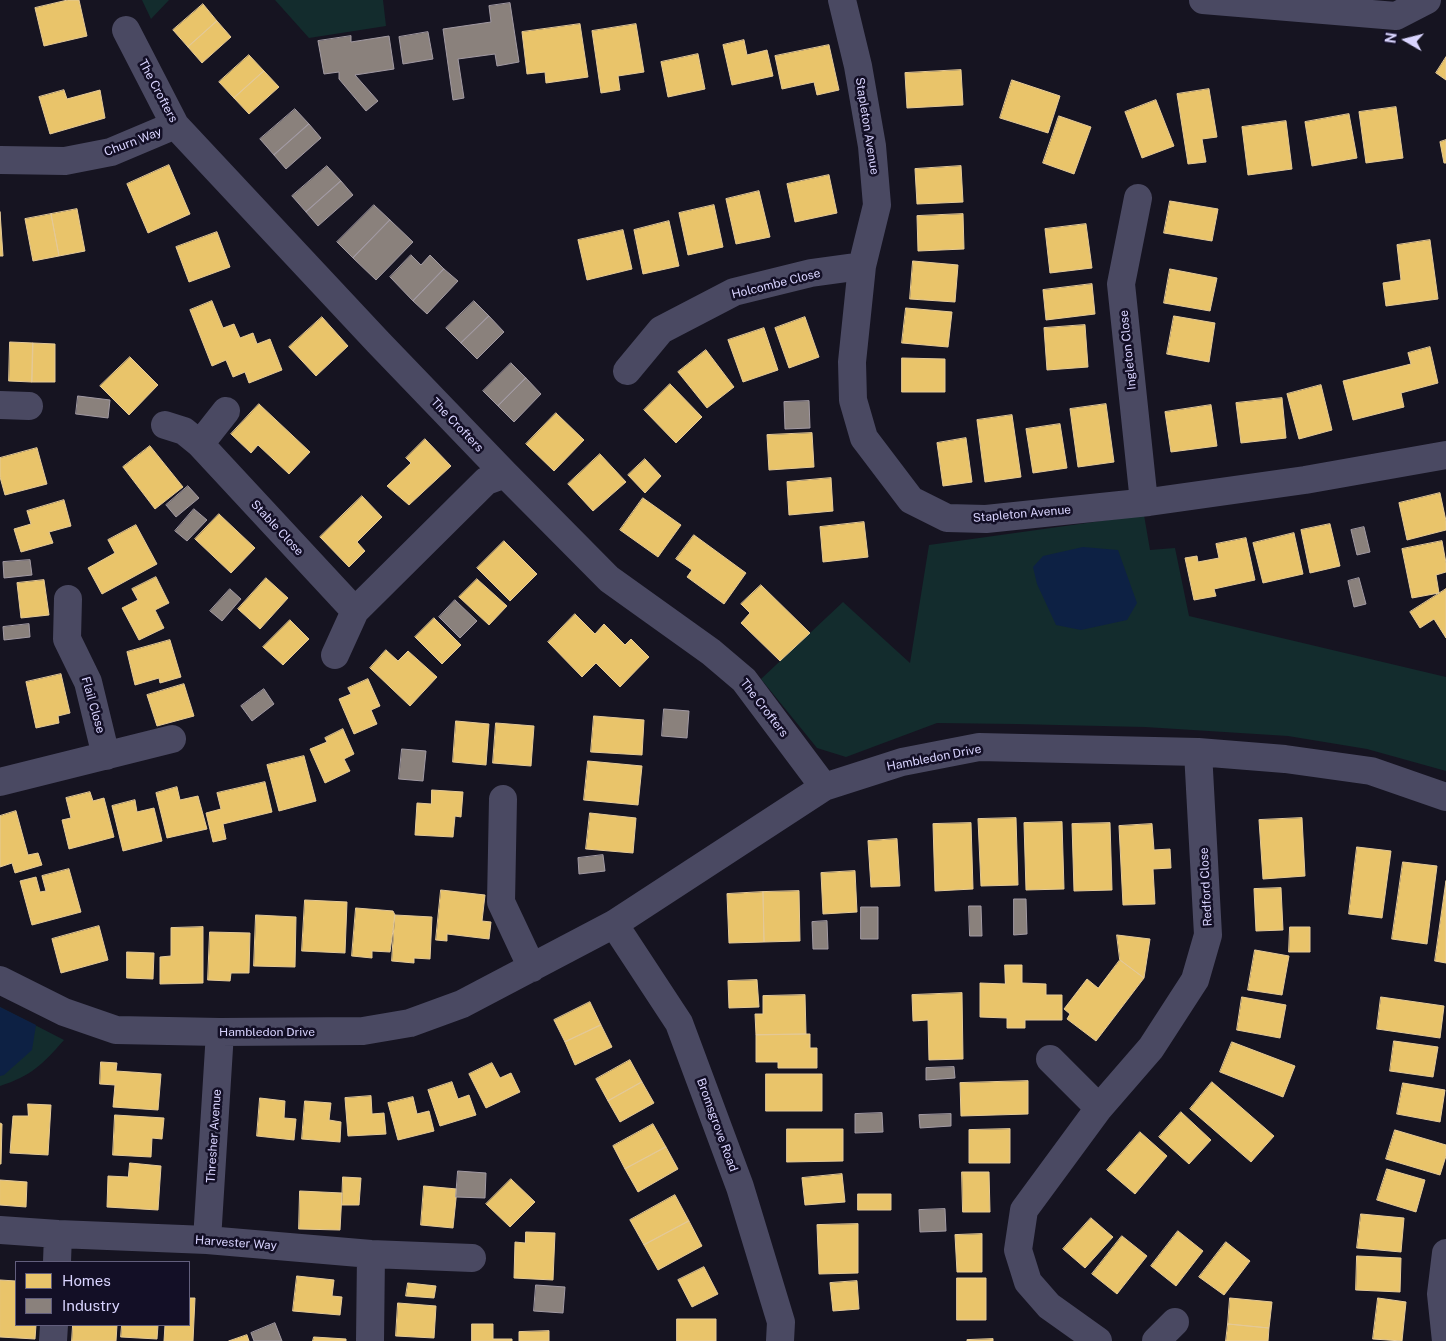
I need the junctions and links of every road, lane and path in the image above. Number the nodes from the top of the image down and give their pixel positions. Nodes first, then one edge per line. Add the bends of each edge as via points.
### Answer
1 (842, 0) edge
2 (1203, 0) edge
3 (1427, 0) edge
4 (126, 30) dead end
5 (175, 125) junction
6 (0, 160) edge
7 (1138, 198) dead end
8 (862, 266) junction
9 (627, 371) dead end
10 (0, 405) edge
11 (29, 406) dead end
12 (226, 411) dead end
13 (165, 425) dead end
14 (200, 444) junction
15 (1446, 455) edge
16 (505, 474) junction
17 (1144, 502) junction
18 (68, 598) dead end
19 (355, 611) junction
20 (335, 654) dead end
21 (172, 739) dead end
22 (1198, 752) junction
23 (106, 756) junction
24 (0, 782) edge
25 (824, 787) junction
26 (1446, 797) edge
27 (503, 800) dead end
28 (614, 924) junction
29 (532, 968) junction
30 (0, 980) edge
31 (220, 1032) junction
32 (1050, 1059) dead end
33 (1099, 1108) junction
34 (0, 1230) edge
35 (58, 1234) junction
36 (207, 1240) junction
37 (1446, 1253) edge
38 (371, 1254) junction
39 (472, 1258) dead end
40 (57, 1261) edge
41 (54, 1326) edge
42 (53, 1341) edge
43 (370, 1341) edge
44 (780, 1341) edge
45 (1098, 1341) edge
46 (1446, 1341) edge

1 - 8 street, Stapleton Avenue via 872,146 877,205
2 - 3 street via 1396,16
4 - 5 street, The Crofters
5 - 6 street, Churn Way via 111,152 65,162
5 - 16 street, The Crofters
7 - 17 street, Ingleton Close via 1121,284
8 - 9 street, Holcombe Close via 811,273 734,292 661,330
8 - 17 street, Stapleton Avenue via 852,362 853,400 864,438 911,500 947,518 986,519
10 - 11 street
12 - 14 street
13 - 14 street, Stable Close via 184,431
14 - 19 street, Stable Close
15 - 17 street, Stapleton Avenue via 1305,480
16 - 19 street via 486,481
16 - 25 street, The Crofters via 609,579 712,652 744,680
18 - 23 street, Flail Close via 67,639 88,682
19 - 20 street
21 - 23 street
22 - 25 street, Hambledon Drive via 978,747 902,762
22 - 26 street, Hambledon Drive via 1371,771
22 - 33 street, Redford Close via 1208,935 1195,980 1151,1048
23 - 24 street
25 - 28 street, Hambledon Drive
27 - 29 street via 501,902
28 - 29 street, Hambledon Drive
28 - 44 street, Bromsgrove Road via 680,1023 740,1187 781,1322
29 - 31 street, Hambledon Drive via 462,1004 410,1023 363,1031
30 - 31 street, Hambledon Drive via 64,1012 116,1030
31 - 36 street, Thresher Avenue
32 - 33 street
33 - 45 street, Redford Close via 1024,1210 1018,1250 1028,1282 1050,1306
34 - 35 street, Harvester Way
35 - 36 street, Harvester Way
35 - 40 street
36 - 38 street, Harvester Way
37 - 46 street via 1442,1294
38 - 39 street, Harvester Way
38 - 43 street
41 - 42 street

